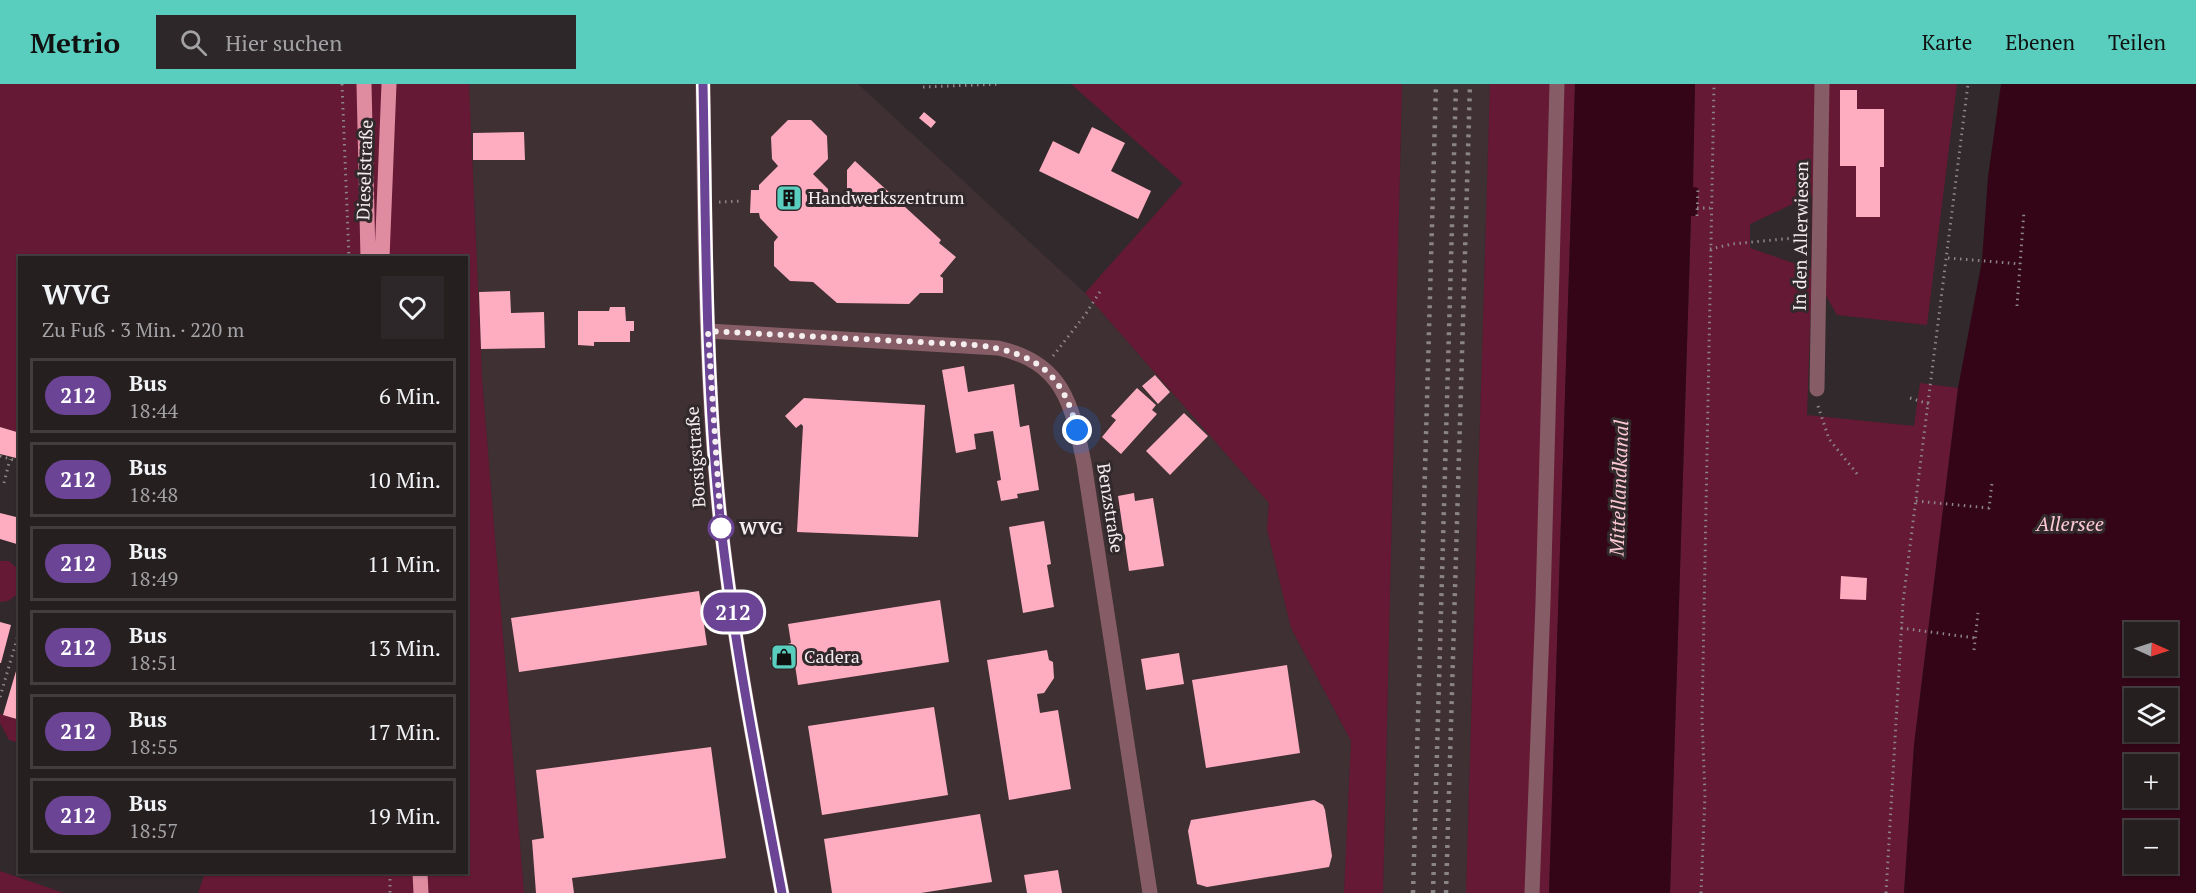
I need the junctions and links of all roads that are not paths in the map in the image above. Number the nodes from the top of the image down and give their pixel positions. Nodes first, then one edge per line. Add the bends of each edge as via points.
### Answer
1 (364, 84) edge
2 (389, 84) edge
3 (703, 84) edge
4 (1557, 84) edge
5 (1822, 84) edge
6 (368, 256) edge
7 (382, 256) edge
8 (708, 331) junction
9 (1817, 389) road end
10 (420, 874) edge
11 (421, 893) edge
12 (782, 893) edge
13 (1150, 893) edge
14 (1532, 893) edge

1 - 6 main road, Dieselstraße
2 - 7 main road, Dieselstraße
3 - 8 street, Borsigstraße
4 - 14 street
5 - 9 street, In den Allerwiesen
8 - 12 street, Borsigstraße via 721,527 746,701
8 - 13 street, Benzstraße via 977,345 1014,352 1043,367 1065,394 1077,430
10 - 11 main road

